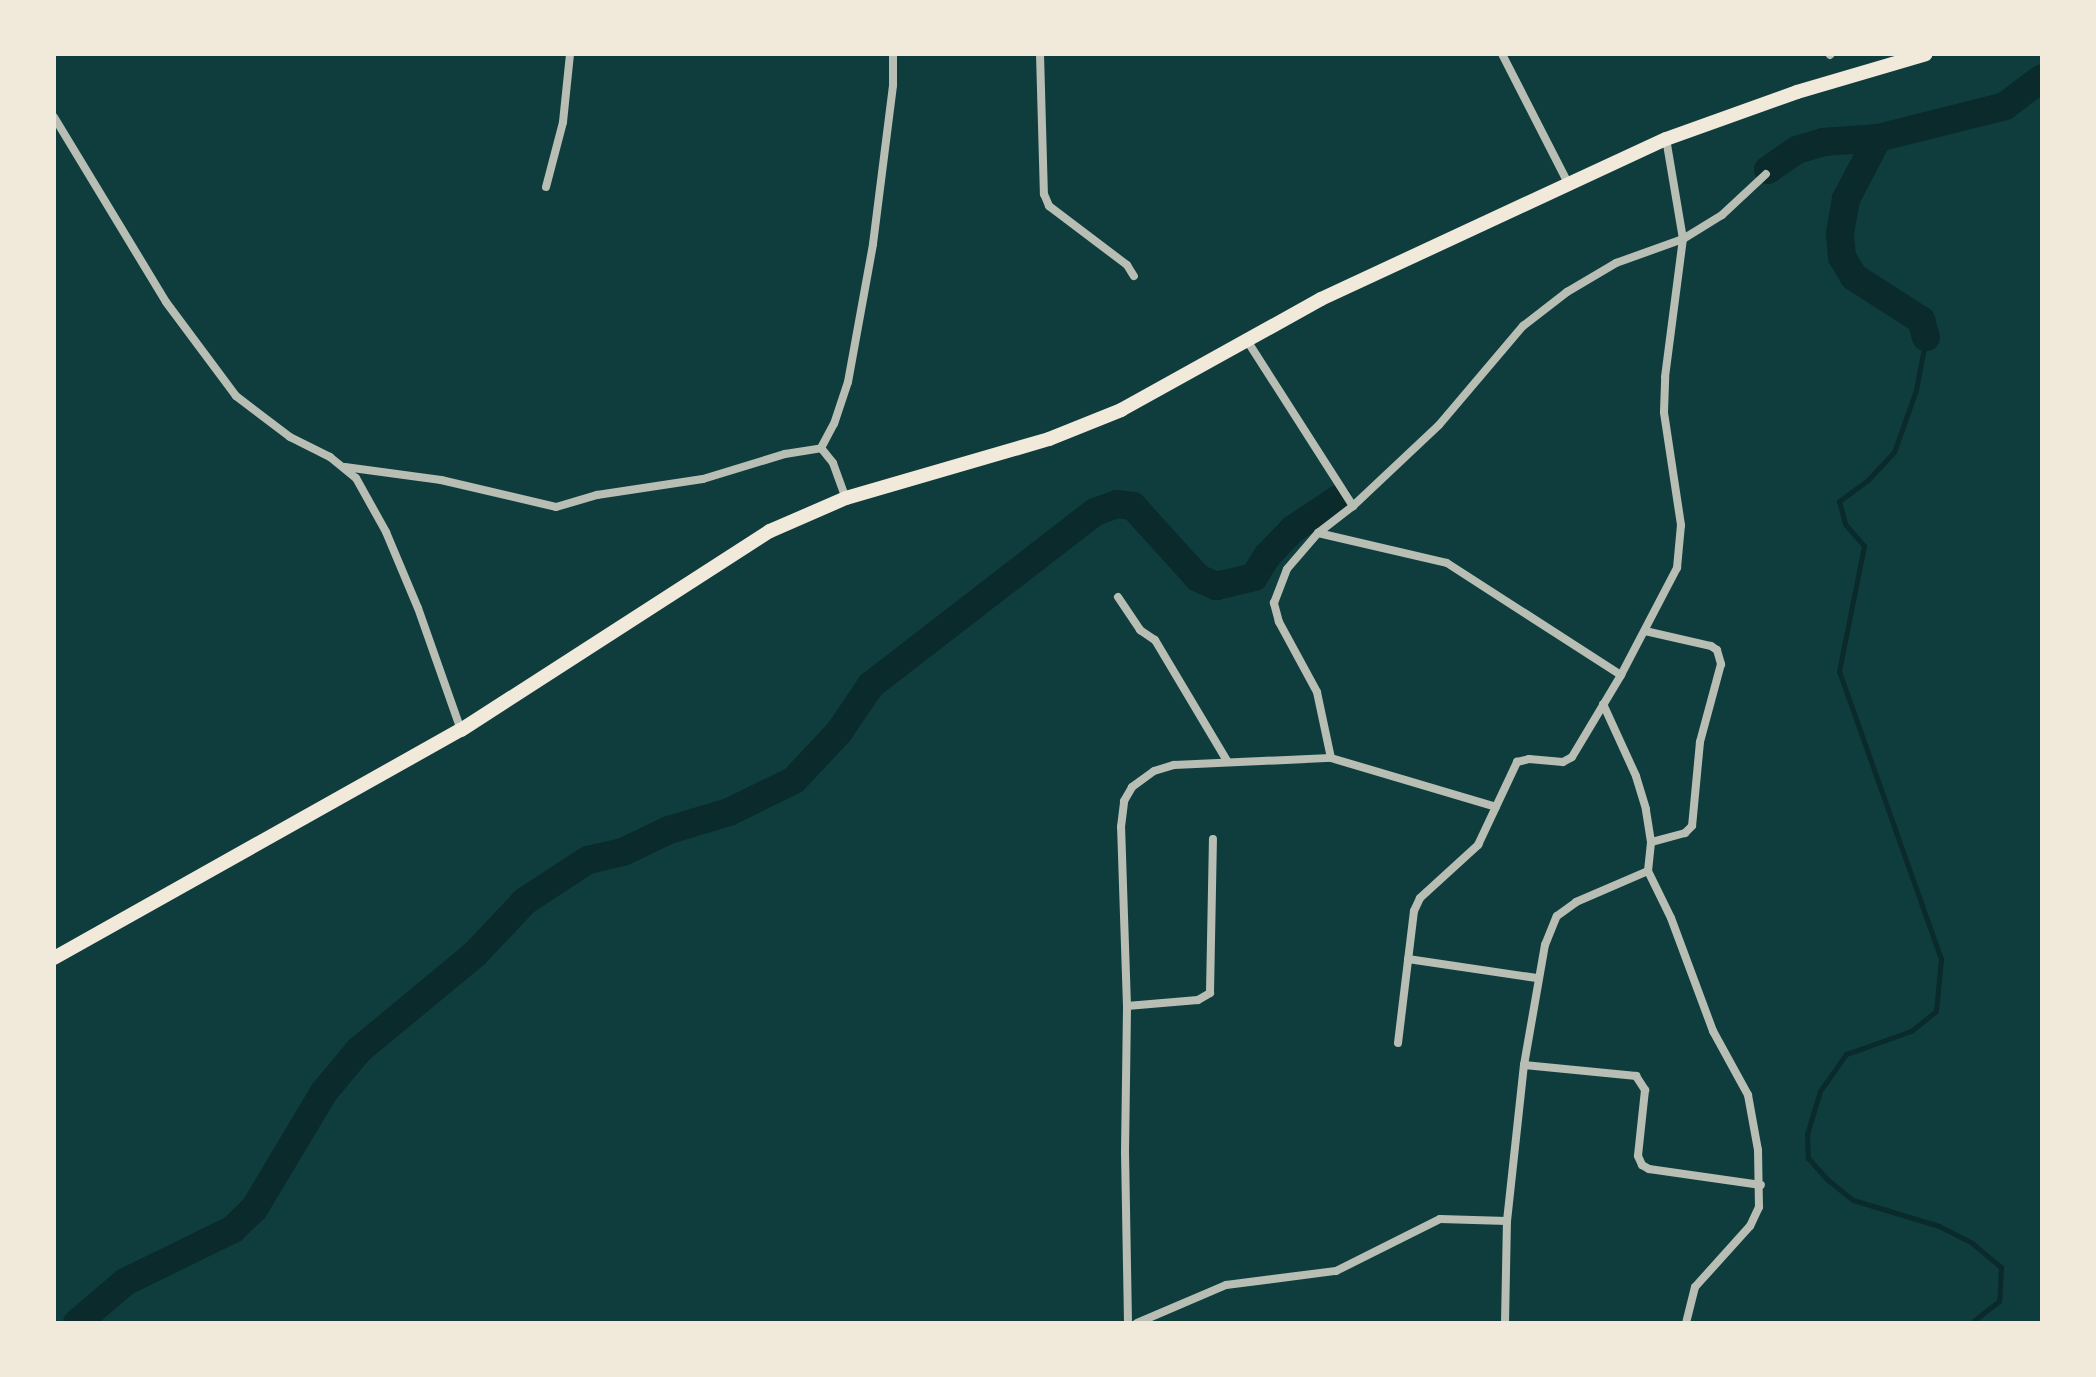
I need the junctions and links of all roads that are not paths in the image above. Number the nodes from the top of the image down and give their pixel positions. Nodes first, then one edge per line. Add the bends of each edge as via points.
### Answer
1 (570, 54) edge
2 (893, 54) edge
3 (1040, 54) edge
4 (1502, 54) edge
5 (1926, 54) edge
6 (54, 117) edge
7 (1666, 139) junction
8 (1766, 174) dead end
9 (1568, 183) junction
10 (546, 187) dead end
11 (1683, 239) junction
12 (1134, 276) dead end
13 (1248, 342) junction
14 (821, 448) junction
15 (344, 466) junction
16 (846, 498) junction
17 (1353, 506) junction
18 (1318, 533) junction
19 (1118, 597) dead end
20 (1645, 631) junction
21 (1621, 675) junction
22 (1603, 704) junction
23 (461, 730) junction
24 (1331, 758) junction
25 (1227, 761) junction
26 (1496, 807) junction
27 (1213, 839) dead end
28 (1651, 842) junction
29 (1648, 871) junction
30 (54, 958) edge
31 (1408, 959) junction
32 (1537, 978) junction
33 (1127, 1006) junction
34 (1398, 1043) dead end
35 (1524, 1065) junction
36 (1761, 1185) junction
37 (1507, 1221) junction
38 (1128, 1323) edge
39 (1137, 1323) edge
40 (1505, 1323) edge
41 (1686, 1323) edge

1 - 10 street via 563,122
2 - 14 street via 868,275 848,382
3 - 12 street via 1044,194 1049,206 1127,265
4 - 9 street
5 - 7 main road
6 - 15 street via 166,302 236,396 290,437
7 - 9 main road
7 - 11 street
8 - 11 street via 1722,215
9 - 13 main road via 1321,299
11 - 17 street via 1616,263 1523,326 1439,425
11 - 20 street via 1664,412 1678,495 1680,549 1677,568
13 - 16 main road via 1121,410 1063,434
13 - 17 street
14 - 15 street via 703,479 597,495 556,507 441,480
14 - 16 street via 833,463
15 - 23 street via 386,532
16 - 23 main road via 770,531
17 - 18 street
18 - 21 street via 1447,563
18 - 24 street via 1287,569 1274,603 1317,692
19 - 25 street via 1140,630 1155,640
20 - 21 street
20 - 28 street via 1711,646 1721,656 1700,742 1692,826
21 - 22 street
22 - 26 street via 1572,757 1563,762 1517,762
22 - 28 street via 1636,776
23 - 30 main road
24 - 25 street
24 - 26 street
25 - 33 street via 1154,771 1132,787 1124,801 1121,894
26 - 31 street via 1478,845 1420,898
27 - 33 street via 1210,993 1198,1000
28 - 29 street
29 - 32 street via 1576,902 1557,916
29 - 36 street via 1708,1020 1748,1095
31 - 32 street
31 - 34 street
32 - 35 street
33 - 38 street
35 - 36 street via 1636,1076 1645,1090 1638,1156 1642,1165
35 - 37 street
36 - 41 street via 1750,1226 1695,1287
37 - 39 street via 1440,1219 1336,1271 1226,1285
37 - 40 street

